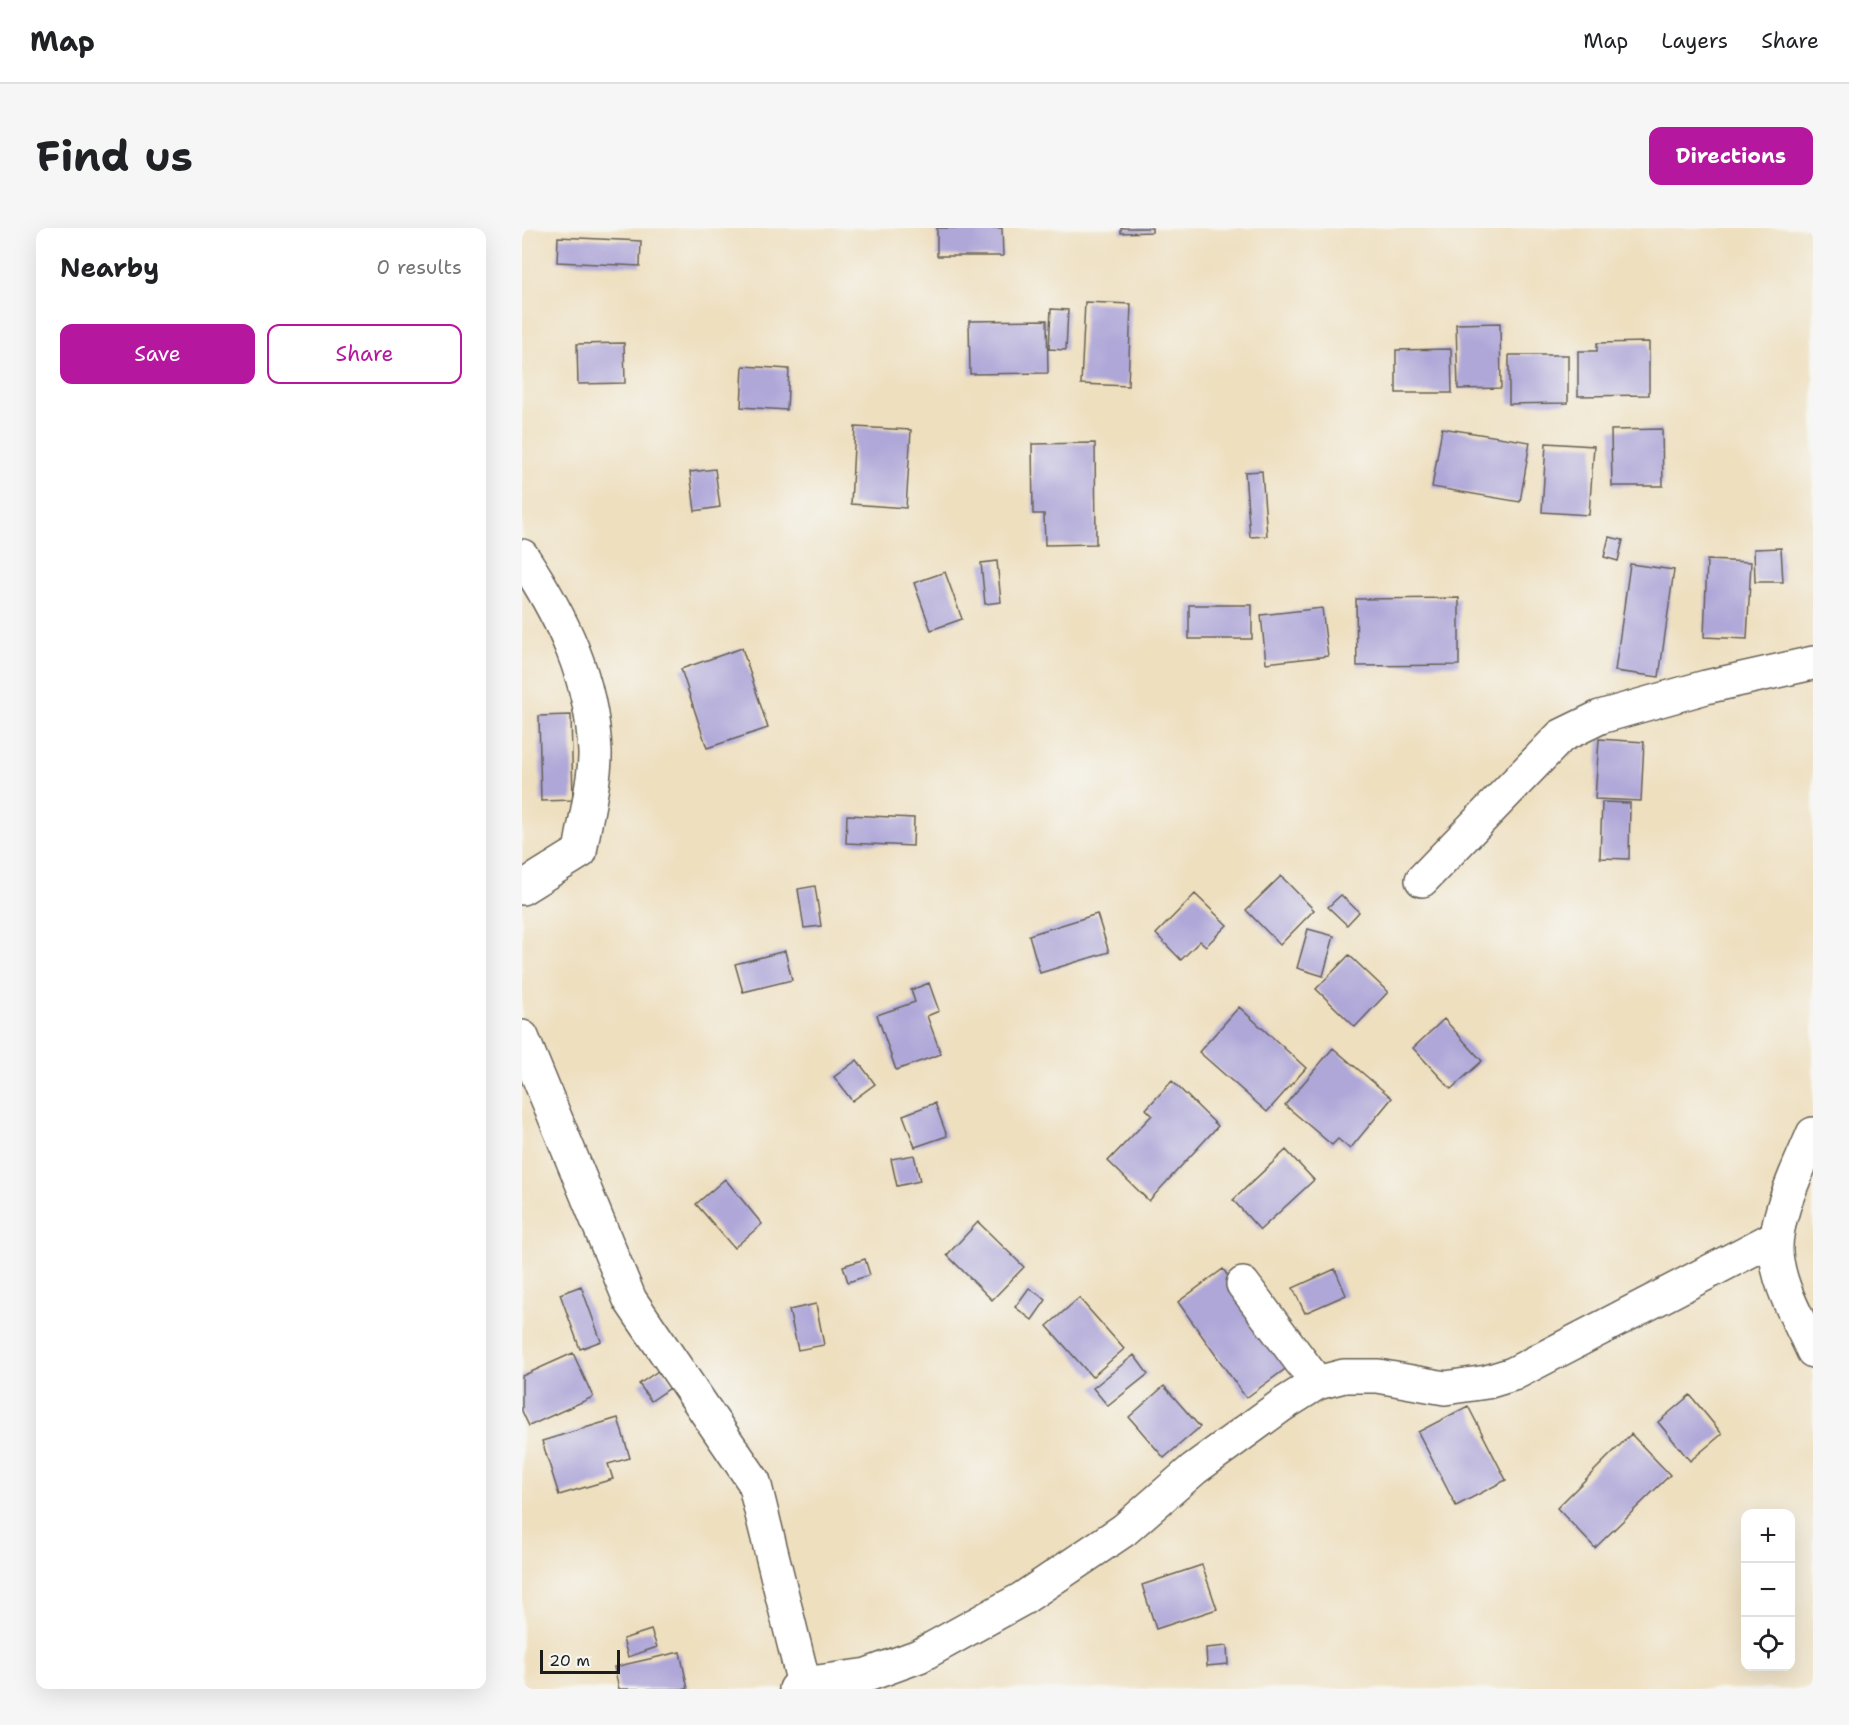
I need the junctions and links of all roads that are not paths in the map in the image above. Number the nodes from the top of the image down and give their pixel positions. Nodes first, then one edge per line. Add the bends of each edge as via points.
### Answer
1 (522, 556) edge
2 (1813, 663) edge
3 (1422, 880) dead end
4 (522, 888) edge
5 (522, 1037) edge
6 (1813, 1134) edge
7 (1776, 1237) junction
8 (1243, 1284) dead end
9 (1813, 1351) edge
10 (1317, 1383) junction
11 (800, 1686) edge

1 - 4 street via 553,604 583,673 595,753 580,852
2 - 3 street via 1706,687 1600,717 1561,736
5 - 11 street via 630,1300 754,1482
6 - 7 street
7 - 9 street via 1776,1260 1784,1287
7 - 10 street via 1513,1374 1445,1388 1378,1376 1344,1376
8 - 10 street
10 - 11 street via 1194,1469 1124,1530 1022,1599 919,1656 867,1675

